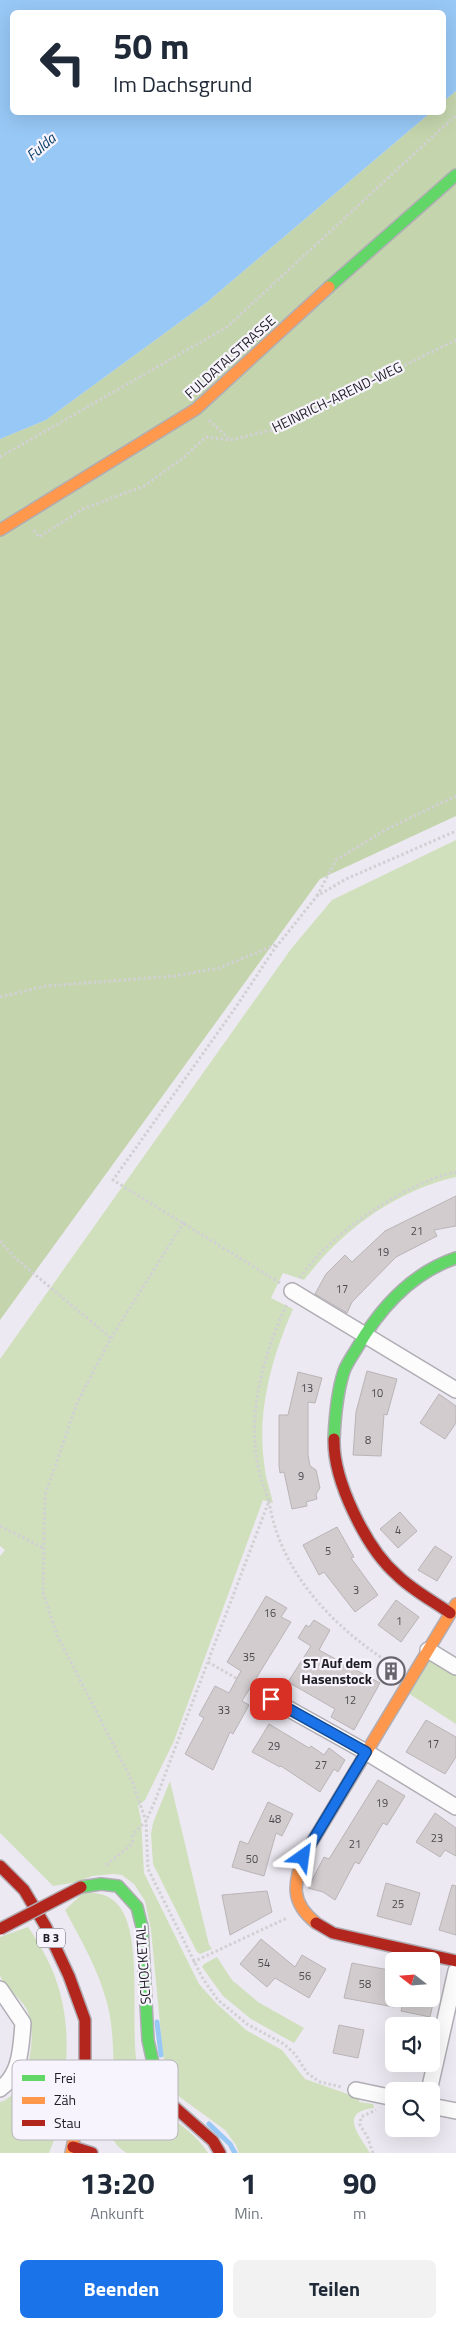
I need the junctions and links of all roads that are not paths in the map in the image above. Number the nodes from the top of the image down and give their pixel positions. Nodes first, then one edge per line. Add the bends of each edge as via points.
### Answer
1 (456, 175) edge
2 (0, 530) edge
3 (456, 1258) edge
4 (292, 1291) road end
5 (364, 1335) junction
6 (456, 1390) edge
7 (453, 1609) edge
8 (428, 1650) junction
9 (456, 1667) edge
10 (271, 1699) road end
11 (366, 1752) junction
12 (456, 1807) edge
13 (0, 1866) edge
14 (0, 1929) edge
15 (456, 1961) edge
16 (456, 1971) edge
17 (0, 1989) edge
18 (19, 2060) edge
19 (85, 2060) edge
20 (152, 2060) edge
21 (12, 2076) edge
22 (431, 2082) edge
23 (0, 2089) edge
24 (356, 2090) road end
25 (385, 2095) edge
26 (440, 2108) edge
27 (178, 2110) edge
28 (456, 2112) edge
29 (72, 2150) edge
30 (92, 2153) edge
31 (220, 2153) edge

1 - 2 street, FULDATALSTRASSE via 196,409
3 - 5 street via 438,1264 414,1280 385,1305
4 - 5 street
5 - 6 street
5 - 7 street via 344,1370 336,1413 334,1448 342,1480 360,1529 396,1575
7 - 8 street
8 - 9 street
8 - 11 street
10 - 11 street
11 - 12 street
11 - 15 street via 303,1857 295,1881 303,1911 320,1928 333,1933
13 - 19 street, B 3 via 24,1890 69,1976 84,2020
14 - 20 street, SCHOCKETAL, bridge via 82,1887 118,1886 137,1907 142,1926
16 - 22 street
17 - 18 street via 23,2024
21 - 23 street
24 - 25 street
26 - 28 street
27 - 31 street, SCHOCKETAL, bridge via 213,2141
29 - 30 street

